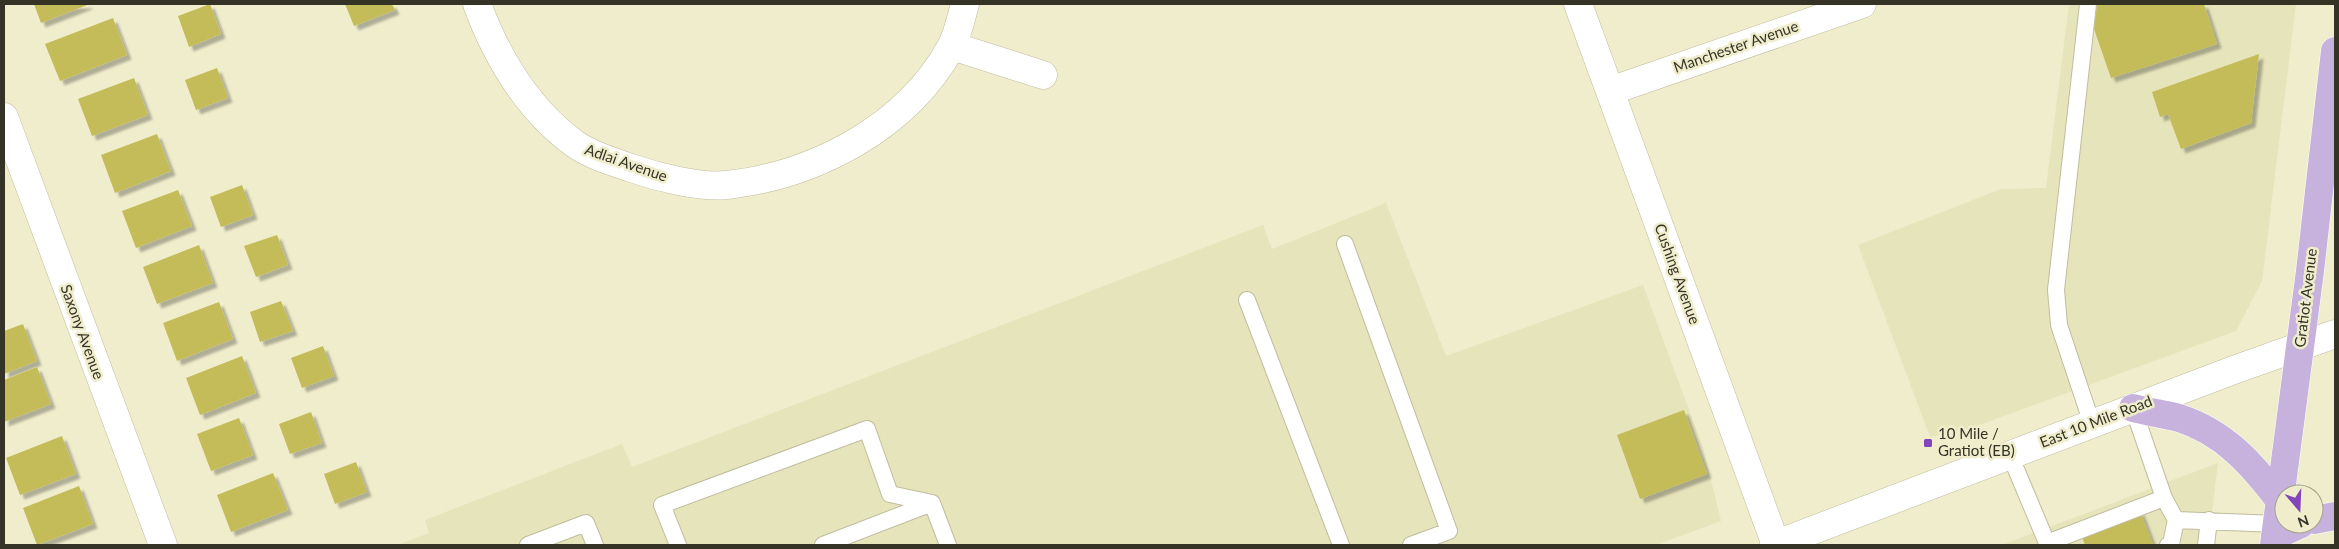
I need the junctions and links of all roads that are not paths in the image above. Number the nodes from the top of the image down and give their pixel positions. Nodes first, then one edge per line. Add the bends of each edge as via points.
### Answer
1 (477, 4) edge
2 (965, 4) edge
3 (1578, 4) edge
4 (1862, 4) edge
5 (2088, 4) edge
6 (952, 46) junction
7 (2335, 51) edge
8 (1043, 75) dead end
9 (2333, 90) edge
10 (1610, 91) junction
11 (4, 117) edge
12 (1345, 244) dead end
13 (1247, 300) dead end
14 (2335, 334) edge
15 (2300, 347) junction
16 (2133, 408) junction
17 (2092, 424) junction
18 (2010, 455) junction
19 (2285, 484) edge
20 (2164, 498) junction
21 (932, 504) junction
22 (2274, 511) edge
23 (2176, 520) junction
24 (2209, 520) junction
25 (2274, 525) edge
26 (1809, 539) edge
27 (2048, 544) edge
28 (163, 545) edge
29 (528, 545) edge
30 (594, 545) edge
31 (678, 545) edge
32 (823, 545) edge
33 (948, 545) edge
34 (1341, 545) edge
35 (1411, 545) edge
36 (1775, 545) edge
37 (2168, 545) edge
38 (2206, 545) edge

1 - 6 street, Adlai Avenue via 488,34 516,83 552,125 576,144 591,154 662,179 726,185 787,174 851,146 900,112
2 - 6 street, Adlai Avenue
3 - 10 street, Cushing Avenue
4 - 10 street, Manchester Avenue
5 - 17 lane via 2056,290 2059,325
6 - 8 street
7 - 9 main road, Gratiot Avenue
9 - 15 main road, Gratiot Avenue
10 - 36 street, Cushing Avenue
11 - 28 street, Saxony Avenue
12 - 35 lane via 1449,531
13 - 34 lane
14 - 15 street, East 10 Mile Road
15 - 16 street, East 10 Mile Road
15 - 19 main road, Gratiot Avenue
16 - 17 street, East 10 Mile Road
16 - 20 lane
16 - 22 main road via 2180,419 2222,440 2253,466
17 - 18 street, East 10 Mile Road
18 - 26 street, East 10 Mile Road
18 - 27 lane
20 - 23 lane
20 - 27 lane
21 - 31 lane via 890,494 867,428 662,505
21 - 32 lane
21 - 33 lane
23 - 24 lane
23 - 37 lane via 2171,544
24 - 25 lane
24 - 38 lane
26 - 36 street, East 10 Mile Road
29 - 30 lane via 586,523

